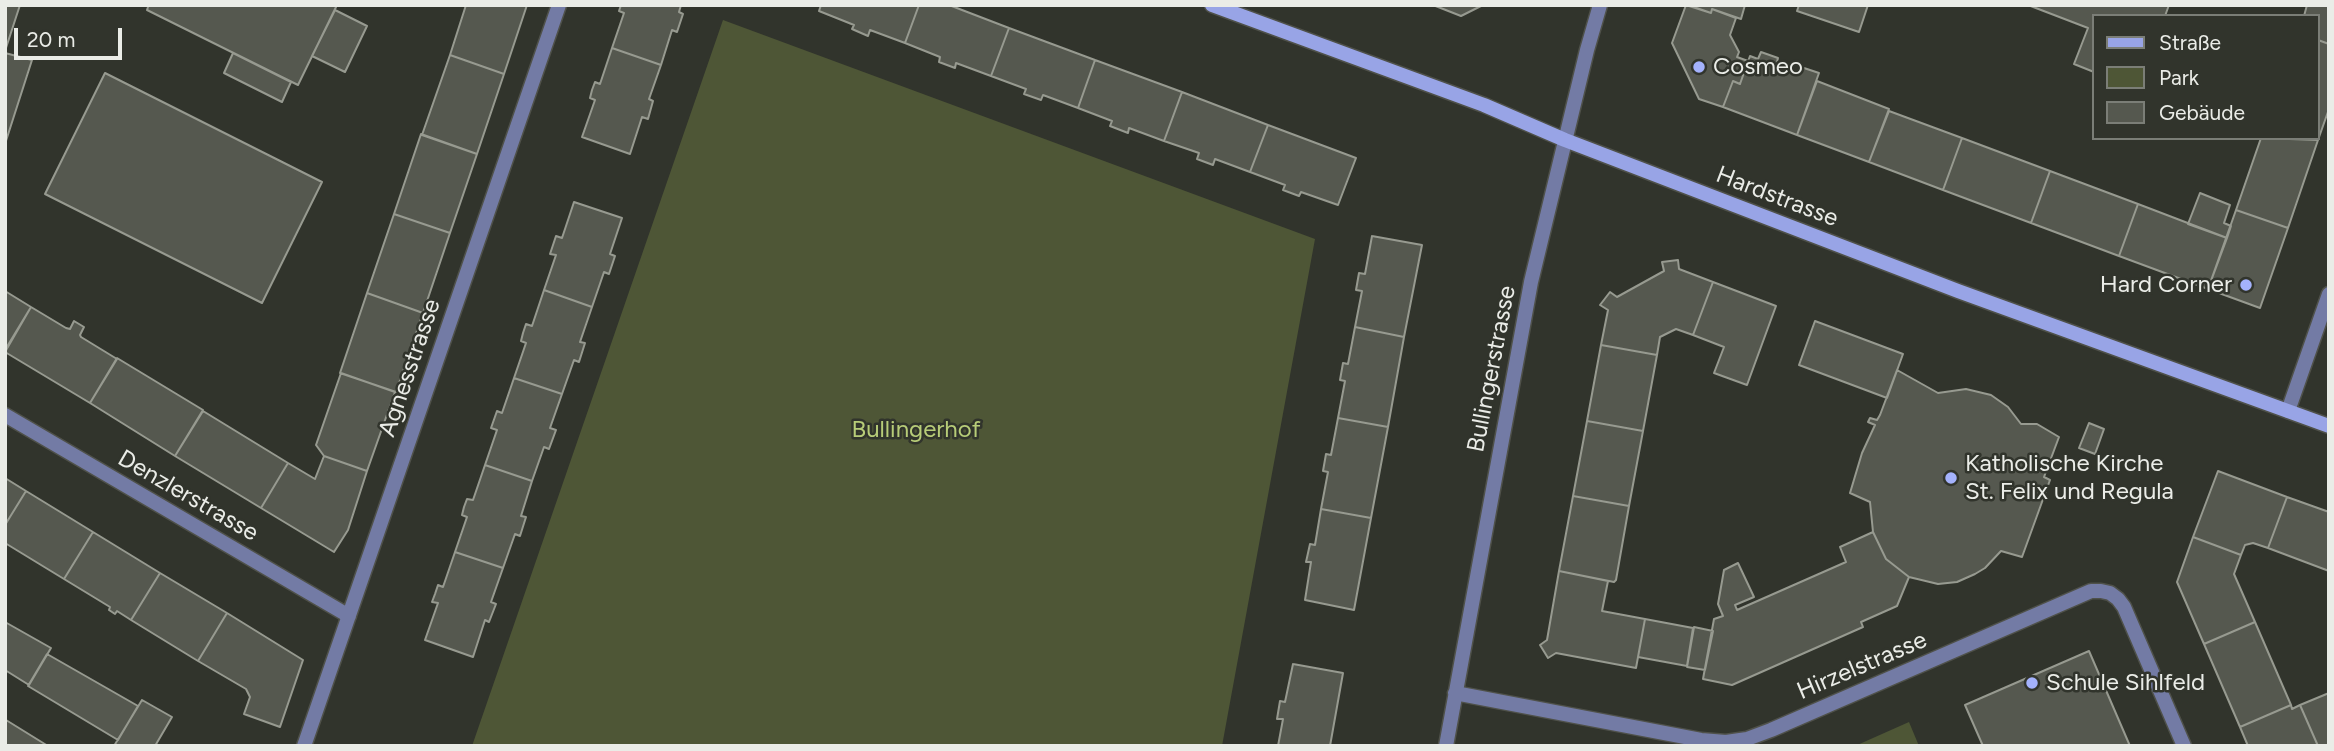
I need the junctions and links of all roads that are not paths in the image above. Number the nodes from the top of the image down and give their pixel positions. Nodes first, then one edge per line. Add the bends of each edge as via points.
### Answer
1 (559, 5) edge
2 (1212, 5) edge
3 (1600, 5) edge
4 (1565, 140) junction
5 (2329, 294) edge
6 (2288, 411) junction
7 (5, 415) edge
8 (2329, 426) edge
9 (349, 616) junction
10 (1455, 693) junction
11 (304, 746) edge
12 (1446, 746) edge
13 (2184, 746) edge

1 - 9 street, Agnesstrasse
2 - 4 main road, Hardstrasse via 1484,105
3 - 4 street, Bullingerstrasse
4 - 6 main road, Hardstrasse
4 - 10 street, Bullingerstrasse via 1531,282
5 - 6 street
6 - 8 main road, Hardstrasse
7 - 9 street, Denzlerstrasse
9 - 11 street, Agnesstrasse
10 - 12 street, Bullingerstrasse
10 - 13 street, Hirzelstrasse via 1726,742 1771,730 2101,591 2124,607

